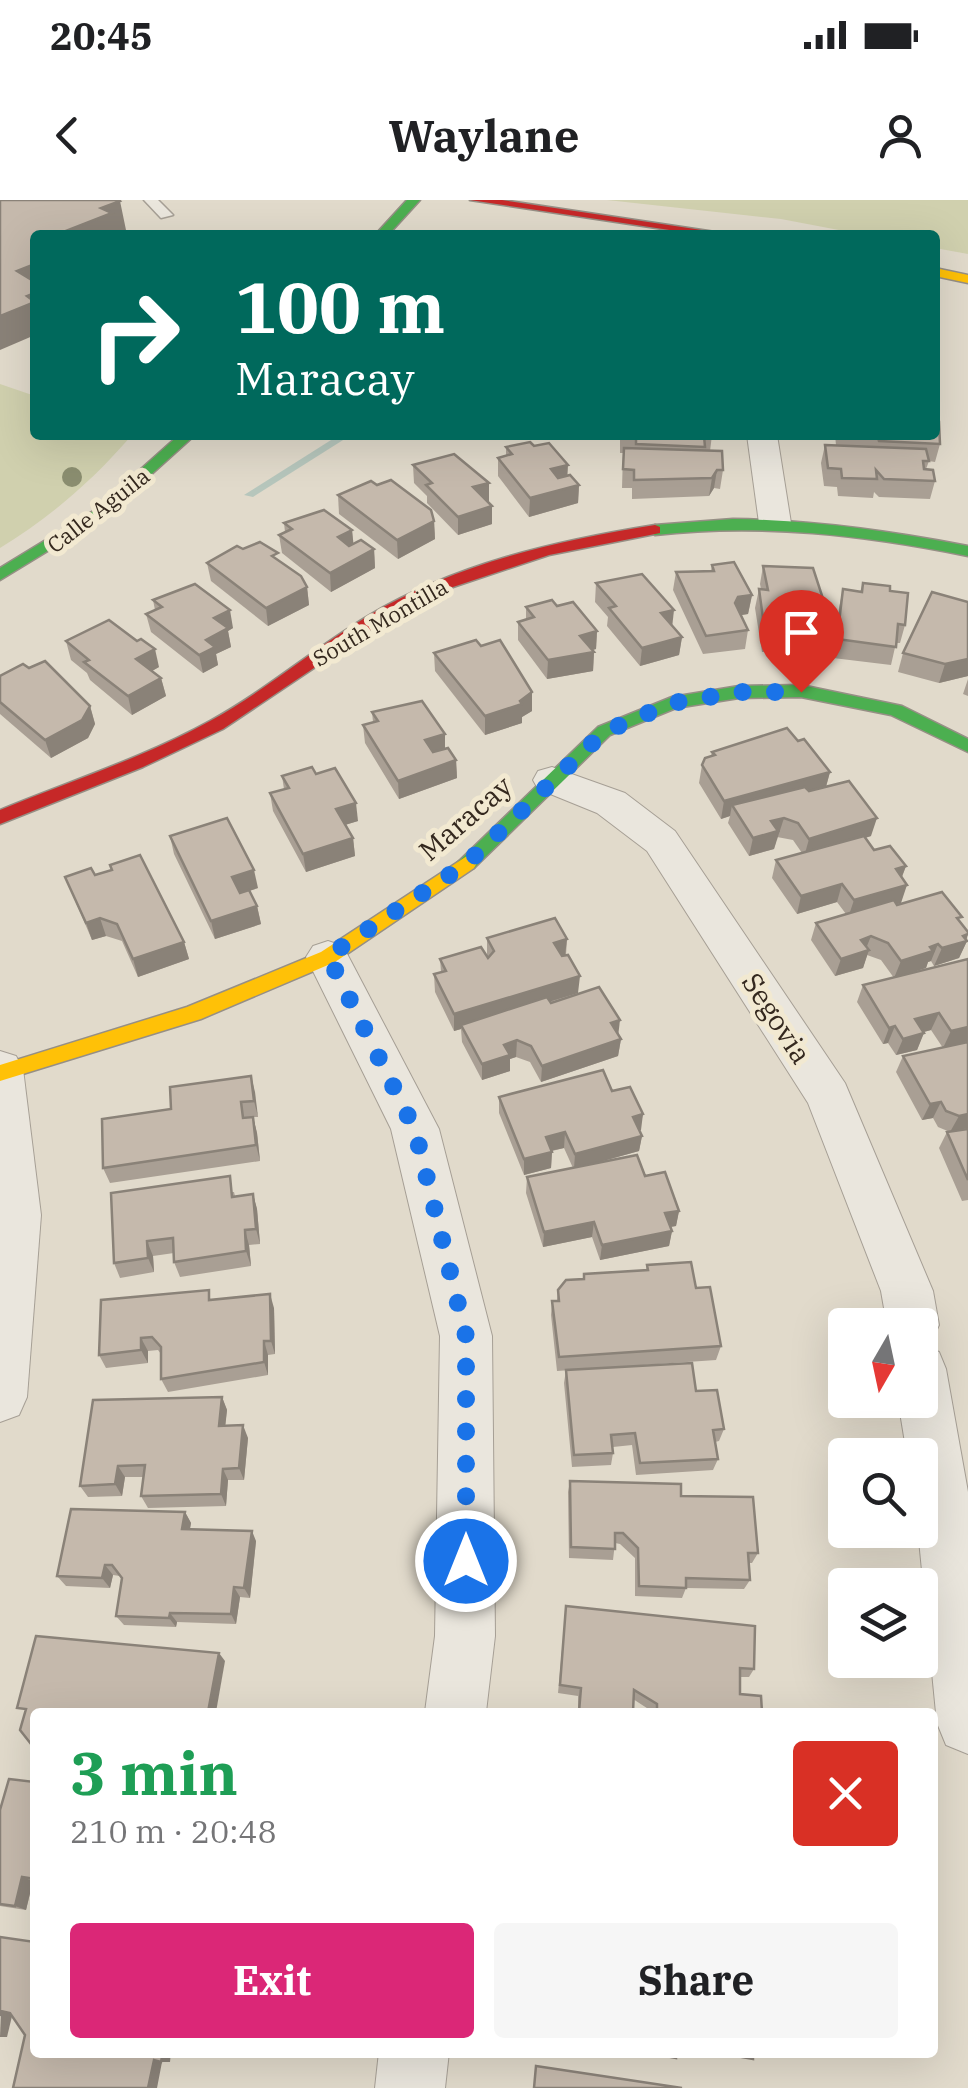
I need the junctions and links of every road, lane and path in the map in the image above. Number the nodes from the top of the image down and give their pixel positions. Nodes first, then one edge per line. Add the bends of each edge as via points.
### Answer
1 (151, 200) edge
2 (414, 200) edge
3 (476, 200) edge
4 (166, 215) dead end
5 (386, 230) edge
6 (693, 230) edge
7 (940, 273) edge
8 (968, 280) edge
9 (182, 440) edge
10 (763, 440) edge
11 (774, 523) junction
12 (968, 550) edge
13 (0, 575) edge
14 (968, 746) edge
15 (552, 780) junction
16 (0, 817) edge
17 (328, 956) junction
18 (1, 1071) edge
19 (910, 1308) edge
20 (0, 1398) edge
21 (928, 1418) edge
22 (457, 1708) edge
23 (968, 1723) edge
24 (413, 2058) edge
25 (410, 2088) edge

1 - 4 lane
2 - 5 street
3 - 6 street
7 - 8 street
9 - 13 street, Calle Aguila via 106,509
10 - 11 street
11 - 12 street, South Montilla via 899,534
11 - 16 street, South Montilla via 672,528 566,545 463,574 380,616 199,734
14 - 15 street, Maracay via 896,710 801,692 740,692 672,703 604,732
15 - 17 street, Maracay via 466,864
15 - 19 street, Segovia via 611,803 660,841 829,1096
17 - 18 street, Maracay via 194,1014
17 - 22 street via 415,1130 466,1336 466,1636
18 - 20 street via 16,1214
21 - 23 street
24 - 25 street

